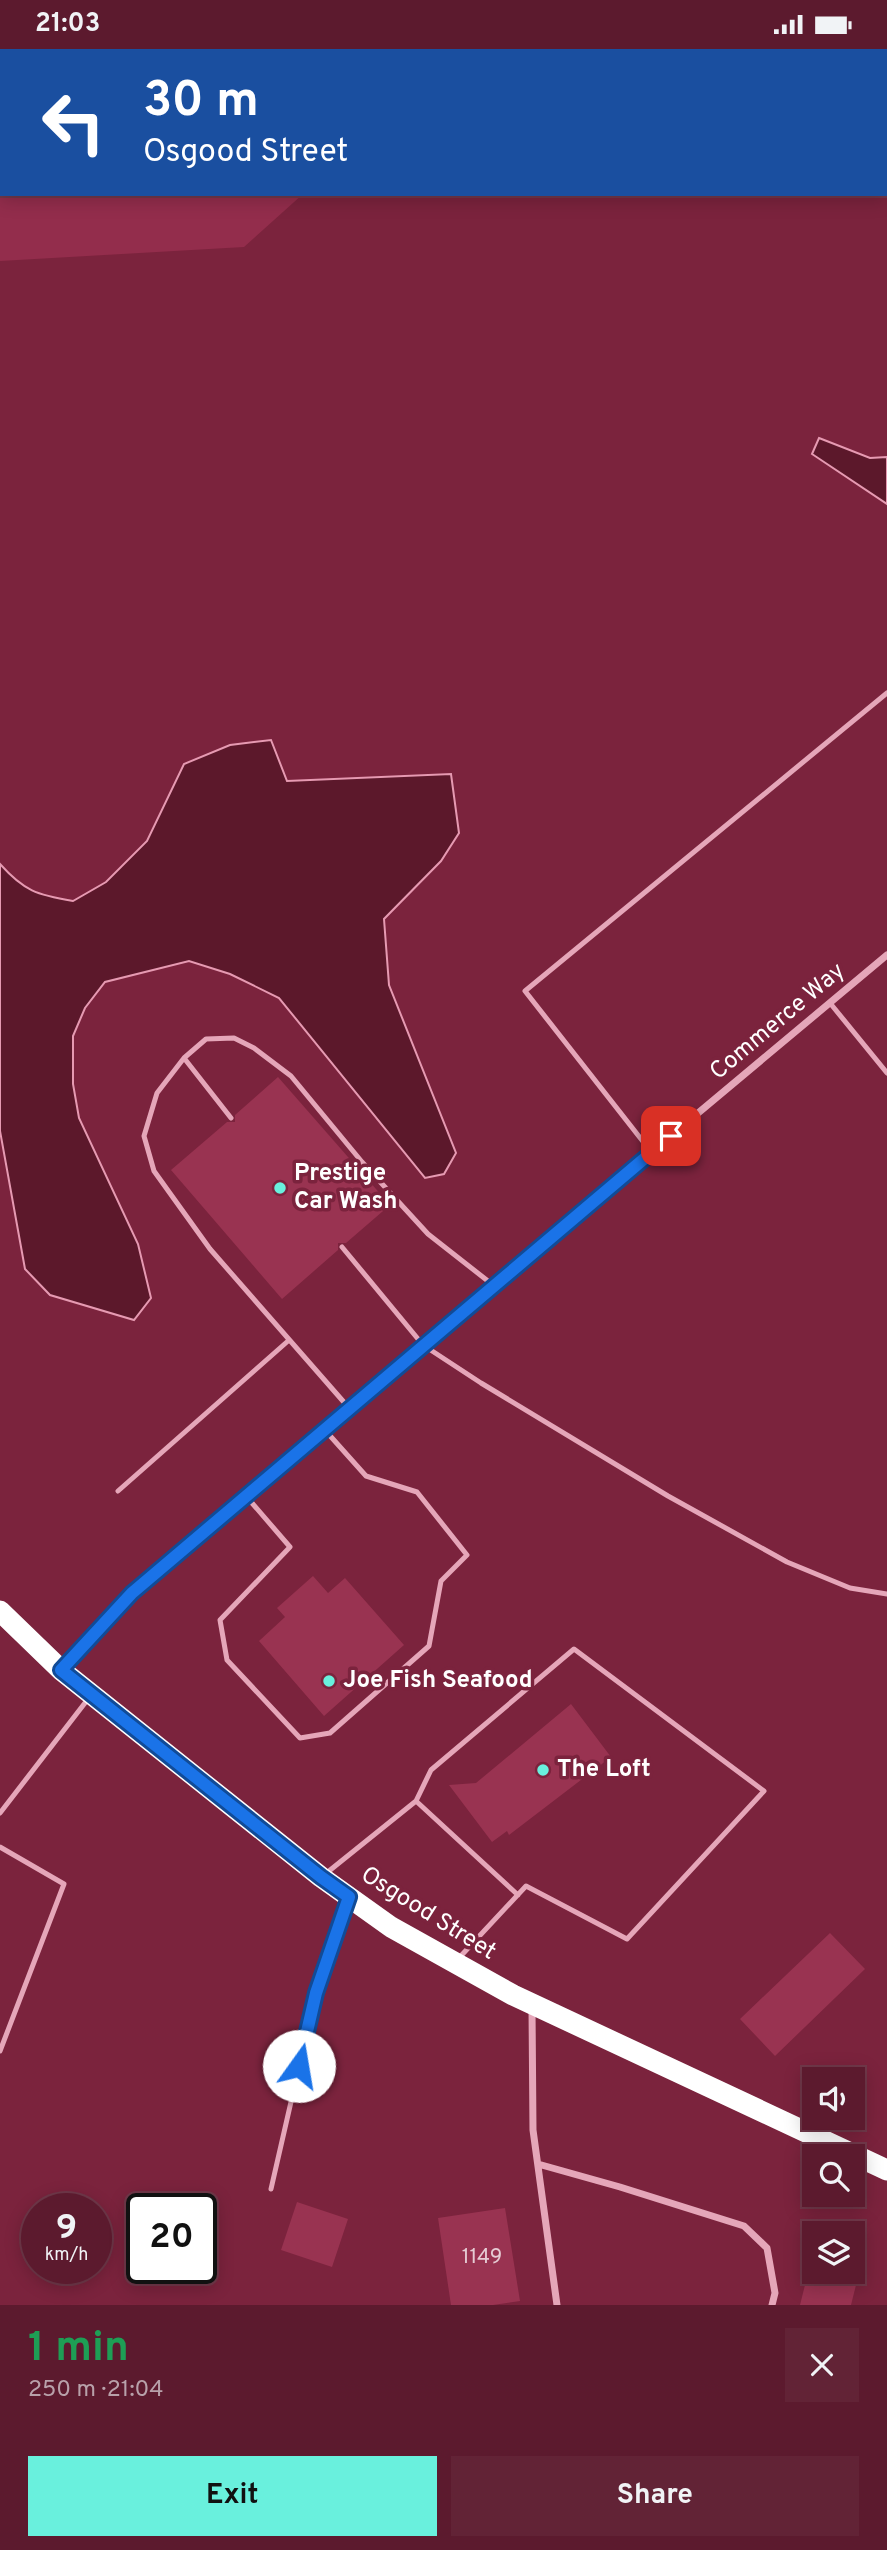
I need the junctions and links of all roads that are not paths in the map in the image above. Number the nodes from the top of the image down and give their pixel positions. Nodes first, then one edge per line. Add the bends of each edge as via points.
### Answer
1 (887, 693) edge
2 (887, 955) edge
3 (830, 1003) junction
4 (184, 1058) junction
5 (887, 1073) edge
6 (231, 1118) dead end
7 (652, 1153) junction
8 (342, 1247) dead end
9 (493, 1285) junction
10 (288, 1342) junction
11 (423, 1345) junction
12 (349, 1408) junction
13 (324, 1429) junction
14 (118, 1491) dead end
15 (246, 1496) junction
16 (887, 1594) edge
17 (0, 1611) edge
18 (61, 1670) junction
19 (92, 1694) junction
20 (416, 1801) junction
21 (0, 1813) edge
22 (0, 1847) edge
23 (321, 1877) junction
24 (518, 1895) junction
25 (349, 1897) junction
26 (453, 1963) junction
27 (532, 2004) junction
28 (0, 2051) edge
29 (538, 2164) junction
30 (887, 2170) edge
31 (271, 2189) dead end
32 (557, 2305) edge
33 (772, 2305) edge

1 - 7 lane via 525,991
2 - 3 street, Commerce Way
3 - 5 lane
3 - 7 street, Commerce Way
4 - 6 lane
4 - 9 lane via 206,1039 234,1038 254,1048 291,1076 428,1234
4 - 10 lane via 157,1093 144,1136 154,1171 210,1249
7 - 9 street, Commerce Way
8 - 11 lane
9 - 11 street, Commerce Way
10 - 12 lane
10 - 14 lane
11 - 12 street, Commerce Way
11 - 16 lane via 668,1496 787,1562 850,1588
12 - 13 street, Commerce Way
13 - 15 street, Commerce Way
13 - 15 lane via 366,1476 417,1492 467,1555 441,1581 429,1646 330,1733 300,1738 227,1660 220,1620 290,1546
15 - 18 street, Commerce Way via 132,1593
17 - 18 highway, Osgood Street
18 - 19 highway, Osgood Street
19 - 21 lane
19 - 23 highway, Osgood Street
20 - 23 lane
20 - 24 lane
20 - 24 lane via 431,1770 574,1649 764,1791 627,1939 526,1886
22 - 28 lane via 64,1884
23 - 25 highway, Osgood Street
24 - 26 lane
25 - 26 highway, Osgood Street
25 - 31 lane via 316,1993
26 - 27 highway, Osgood Street
27 - 29 street via 533,2130
27 - 30 highway, Osgood Street
29 - 32 street
29 - 33 street via 744,2226 767,2248 775,2293

